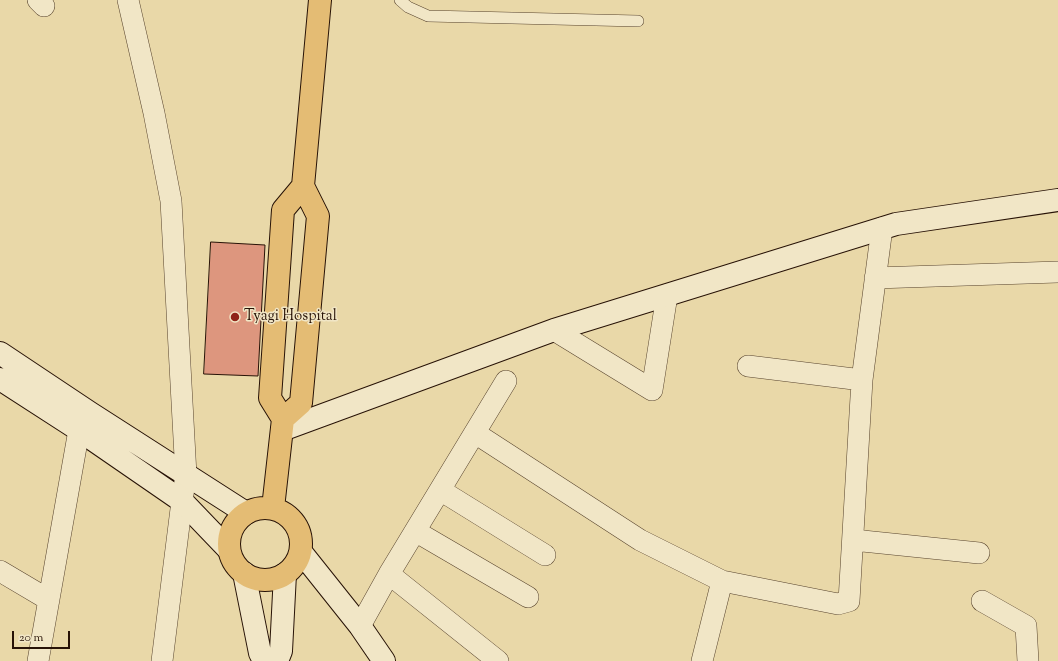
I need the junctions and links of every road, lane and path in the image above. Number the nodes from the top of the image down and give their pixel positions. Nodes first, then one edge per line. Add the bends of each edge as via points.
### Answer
1 (128, 0) edge
2 (320, 0) edge
3 (400, 0) edge
4 (638, 21) dead end
5 (303, 186) junction
6 (1058, 200) edge
7 (882, 228) junction
8 (1058, 272) edge
9 (875, 278) junction
10 (667, 295) junction
11 (554, 330) junction
12 (0, 353) edge
13 (748, 366) dead end
14 (0, 379) edge
15 (862, 380) junction
16 (506, 381) dead end
17 (282, 424) junction
18 (79, 430) junction
19 (475, 433) junction
20 (186, 475) junction
21 (440, 490) junction
22 (182, 501) junction
23 (273, 508) junction
24 (246, 513) junction
25 (415, 532) junction
26 (853, 540) junction
27 (229, 550) junction
28 (301, 552) junction
29 (979, 553) dead end
30 (544, 555) dead end
31 (0, 571) edge
32 (244, 573) junction
33 (285, 574) junction
34 (389, 574) junction
35 (722, 581) junction
36 (528, 597) dead end
37 (49, 600) junction
38 (982, 601) dead end
39 (360, 626) junction
40 (38, 661) edge
41 (162, 661) edge
42 (264, 661) edge
43 (277, 661) edge
44 (384, 661) edge
45 (498, 661) edge
46 (702, 661) edge
47 (1028, 661) edge

1 - 20 street via 171,201
2 - 5 main road
3 - 4 lane via 408,7 428,16
5 - 17 main road via 283,210 270,398
5 - 17 main road via 318,216 301,403
6 - 7 street
7 - 9 street
7 - 10 street
8 - 9 street
9 - 15 street
10 - 11 street
10 - 11 street via 652,390
11 - 17 street
12 - 20 street
13 - 15 street
14 - 18 street
15 - 26 street
16 - 19 street
17 - 23 main road
18 - 22 street
18 - 37 street
19 - 21 street
19 - 35 street via 640,540
20 - 22 street
20 - 24 street
21 - 25 street
21 - 30 street
22 - 27 street
22 - 41 street
23 - 24 main road via 259,508
23 - 28 main road via 286,514 296,524 301,537
24 - 27 main road via 236,522 230,535
25 - 34 street
25 - 36 street
26 - 29 street
26 - 35 street via 849,601 838,604
27 - 32 main road via 234,563
28 - 33 main road via 295,565
28 - 39 street
31 - 37 street
32 - 33 main road via 257,579 271,580
32 - 42 street via 260,653
33 - 43 street via 281,651
34 - 39 street
34 - 45 street
35 - 46 street
37 - 40 street
38 - 47 street via 1026,626
39 - 44 street

